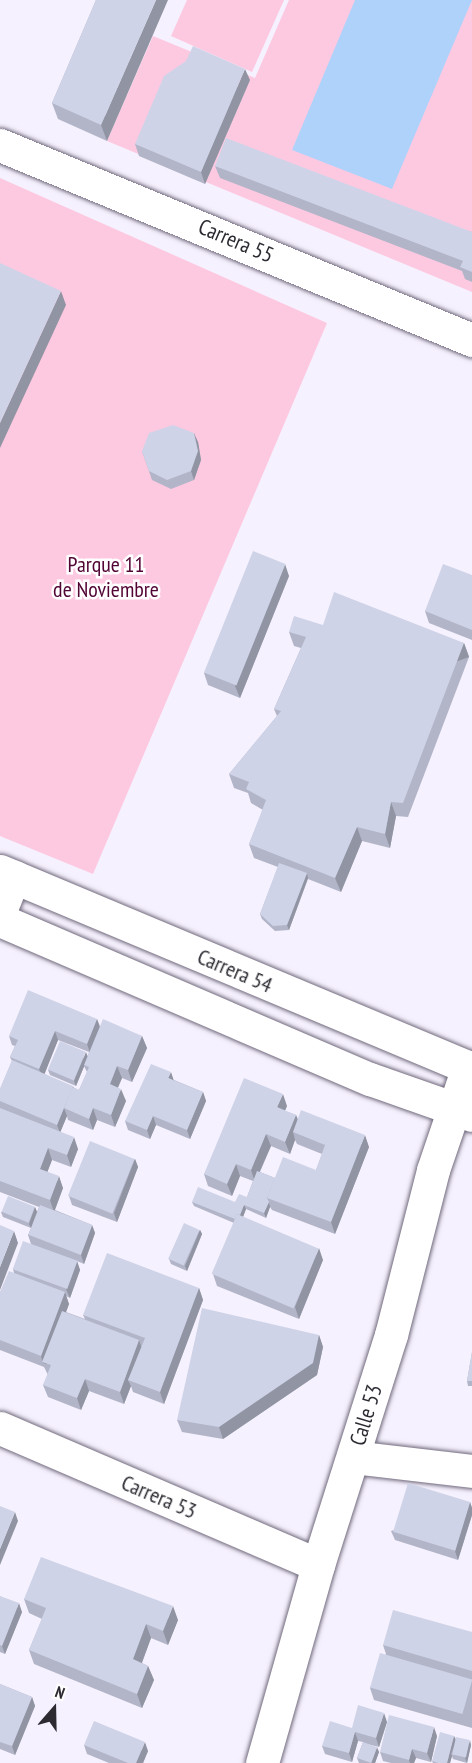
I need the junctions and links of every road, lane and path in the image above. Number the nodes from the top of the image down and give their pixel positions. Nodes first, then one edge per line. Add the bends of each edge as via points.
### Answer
1 (0, 145) edge
2 (472, 340) edge
3 (7, 874) edge
4 (0, 911) edge
5 (0, 920) edge
6 (470, 1068) edge
7 (463, 1112) edge
8 (0, 1428) edge
9 (353, 1457) junction
10 (472, 1471) edge
11 (318, 1565) junction
12 (262, 1763) edge

1 - 2 street, Carrera 55
3 - 4 street
3 - 6 street, Carrera 54
5 - 7 street, Carrera 54 via 370,1079
6 - 7 street, Calle 53
7 - 9 street, Calle 53 via 433,1170 391,1335
8 - 11 street, Carrera 53
9 - 10 street
9 - 11 street, Calle 53
11 - 12 street, Calle 53

